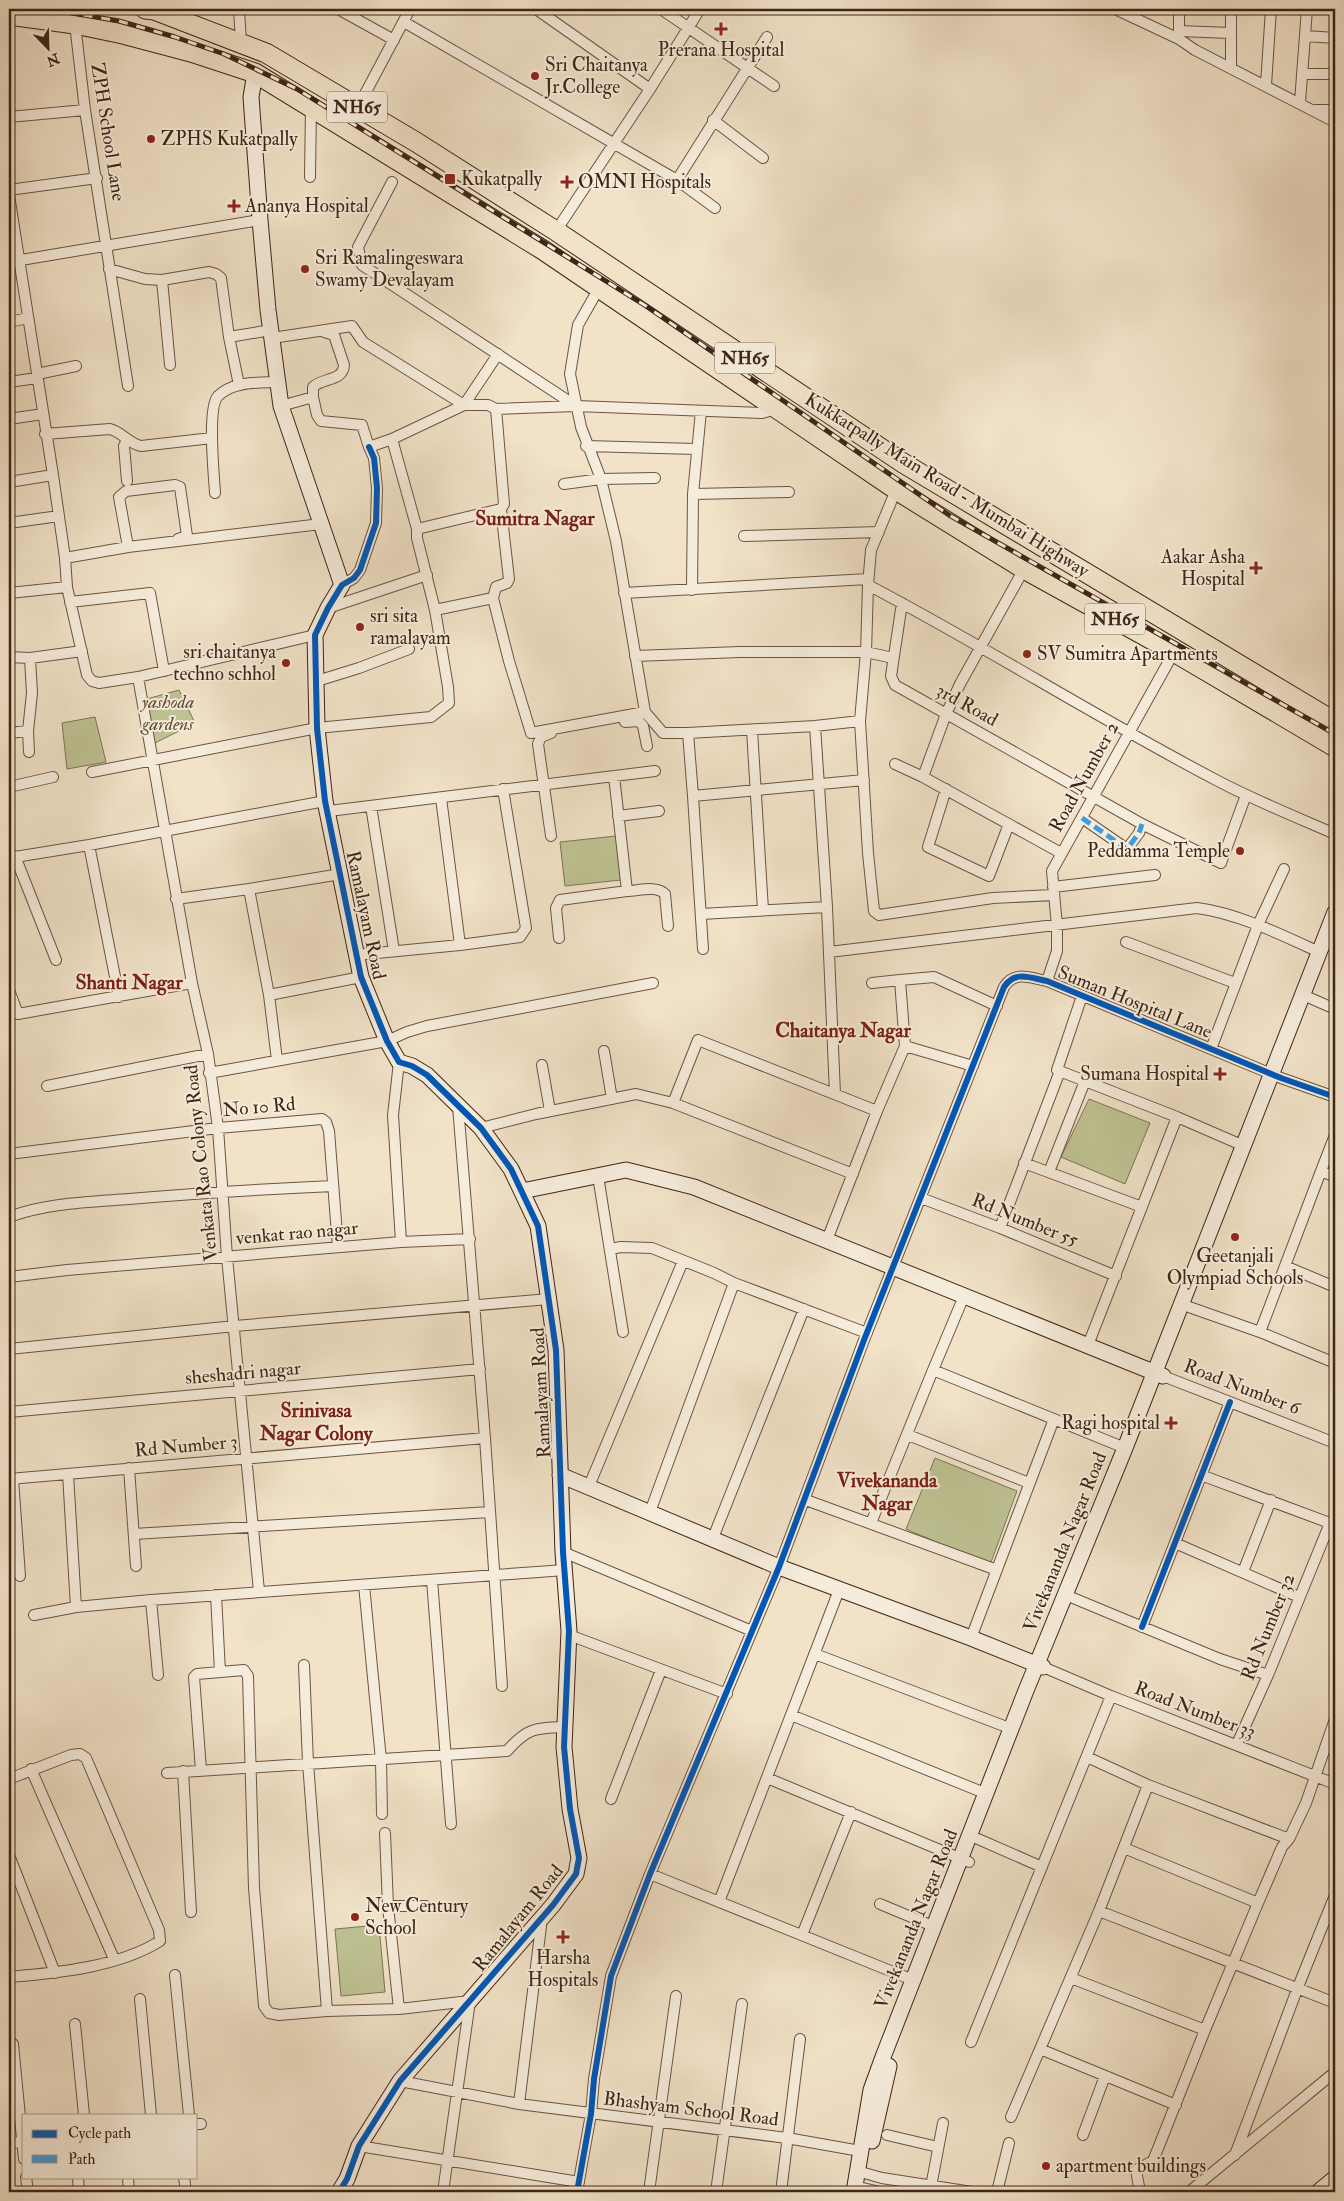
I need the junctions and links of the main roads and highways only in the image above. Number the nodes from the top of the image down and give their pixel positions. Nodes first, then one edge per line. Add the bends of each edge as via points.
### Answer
1 (151, 9) edge
2 (9, 15) edge
3 (918, 471) junction
4 (899, 491) junction
5 (1335, 722) edge
6 (1335, 747) edge

1 - 3 highway, Kukkatpally Main Road - Mumbai Highway / NH65 via 266,53 358,107 556,231
2 - 4 highway, Kukkatpally Main Road - Mumbai Highway / NH65 via 123,34 255,73 543,250
3 - 4 highway
3 - 5 highway, Kukkatpally Main Road - Mumbai Highway / NH65
4 - 6 highway, Kukkatpally Main Road - Mumbai Highway / NH65 via 1024,569

